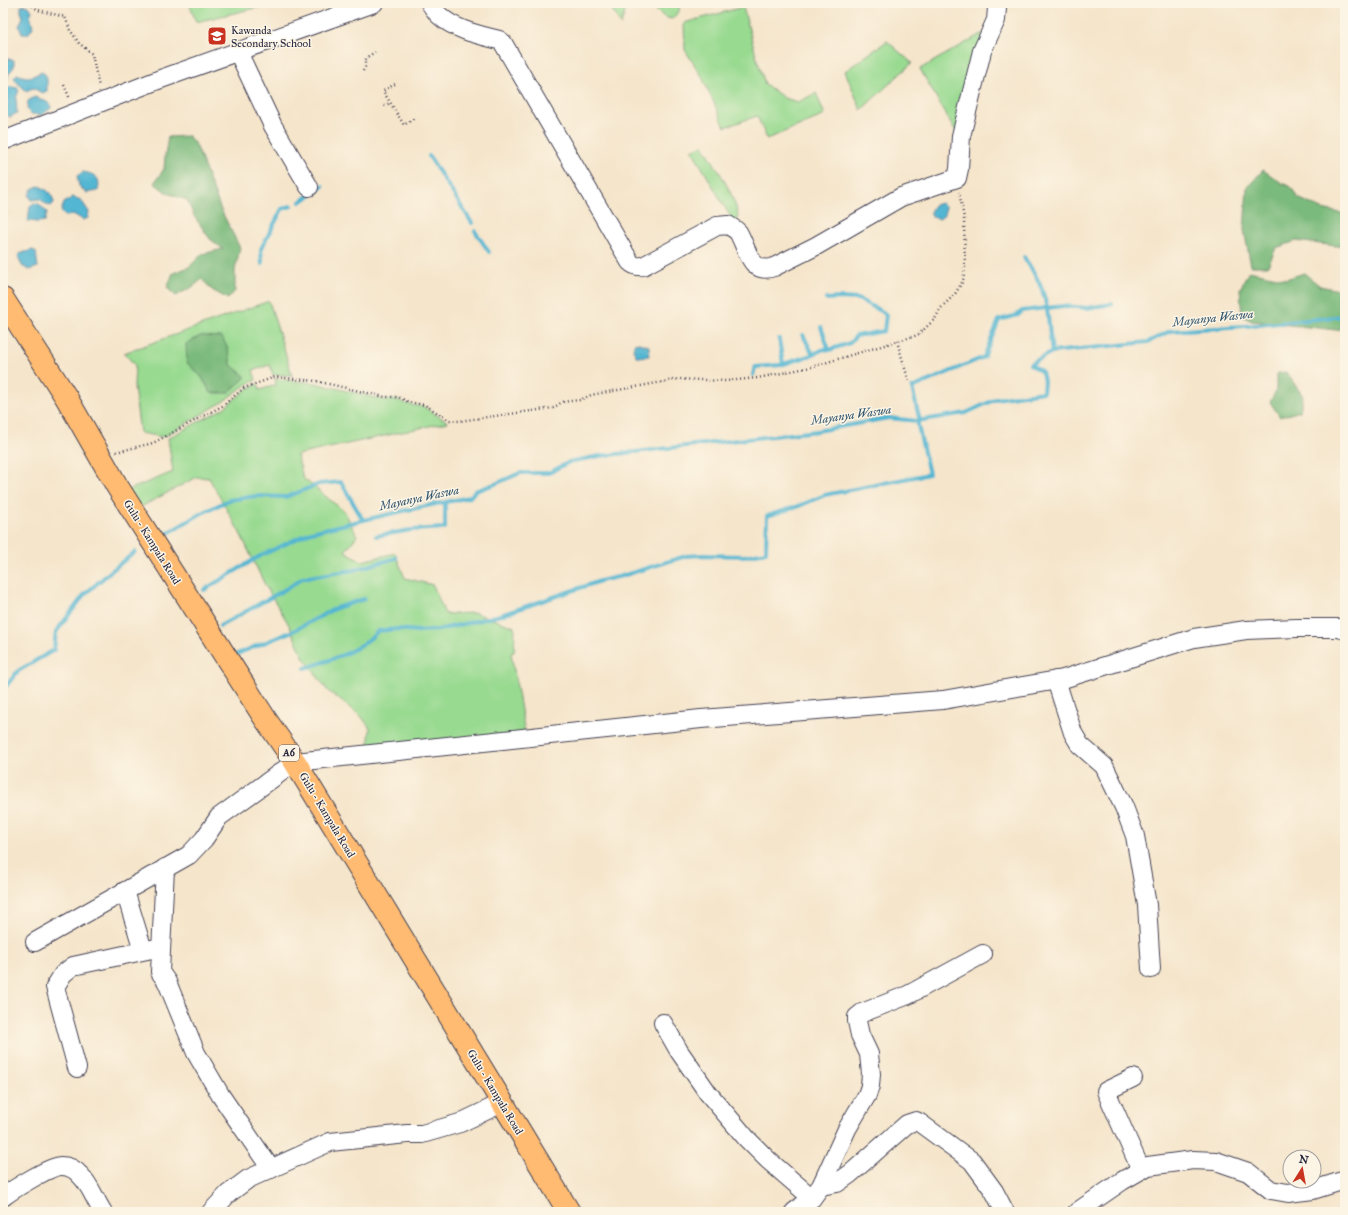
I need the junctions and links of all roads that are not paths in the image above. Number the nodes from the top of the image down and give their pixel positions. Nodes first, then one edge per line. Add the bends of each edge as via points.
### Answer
1 (374, 3) edge
2 (430, 3) edge
3 (996, 3) edge
4 (238, 52) junction
5 (3, 141) edge
6 (309, 187) dead end
7 (3, 299) edge
8 (1345, 630) edge
9 (1056, 680) junction
10 (295, 762) junction
11 (165, 868) junction
12 (126, 891) junction
13 (34, 942) dead end
14 (161, 947) junction
15 (143, 950) junction
16 (983, 954) dead end
17 (1151, 969) dead end
18 (663, 1023) dead end
19 (77, 1068) dead end
20 (1133, 1078) dead end
21 (502, 1103) junction
22 (271, 1169) junction
23 (1141, 1170) junction
24 (1345, 1180) edge
25 (816, 1192) junction
26 (3, 1197) edge
27 (103, 1212) edge
28 (211, 1212) edge
29 (569, 1212) edge
30 (794, 1212) edge
31 (1005, 1212) edge
32 (1077, 1212) edge

1 - 4 street
2 - 3 street via 438,15 452,24 503,43 630,262 639,267 643,266 717,226 728,225 737,232 749,257 763,269 816,246 901,197 957,178 961,136 982,51 996,20
4 - 5 street via 158,80
4 - 6 street via 273,126
7 - 10 main road, Gulu - Kampala Road / A6 via 66,398 117,486
8 - 9 street via 1246,630 1194,638
9 - 10 street via 943,700 701,719
9 - 17 street via 1073,732 1080,745 1104,766 1135,836 1147,905
10 - 11 street via 219,817 189,855
10 - 21 main road, Gulu - Kampala Road / A6
11 - 12 street
11 - 14 street
12 - 13 street
12 - 15 street
14 - 15 street
14 - 22 street via 160,972 168,982 196,1053 221,1096
15 - 19 street via 73,966 63,974 55,987
16 - 25 street via 908,996 862,1013 858,1017 860,1035 868,1054 870,1086
18 - 25 street via 708,1093 747,1138 768,1160
20 - 23 street via 1106,1091
21 - 22 street via 460,1123 422,1134 330,1142
21 - 29 main road, Gulu - Kampala Road / A6
22 - 28 street via 248,1179 228,1194
23 - 24 street via 1148,1166 1193,1160 1216,1161 1248,1172 1271,1190 1288,1193 1313,1190
23 - 32 street
25 - 30 street
25 - 31 street via 850,1174 907,1124 916,1121 972,1161 994,1191
26 - 27 street via 46,1171 59,1166 69,1167 83,1178

